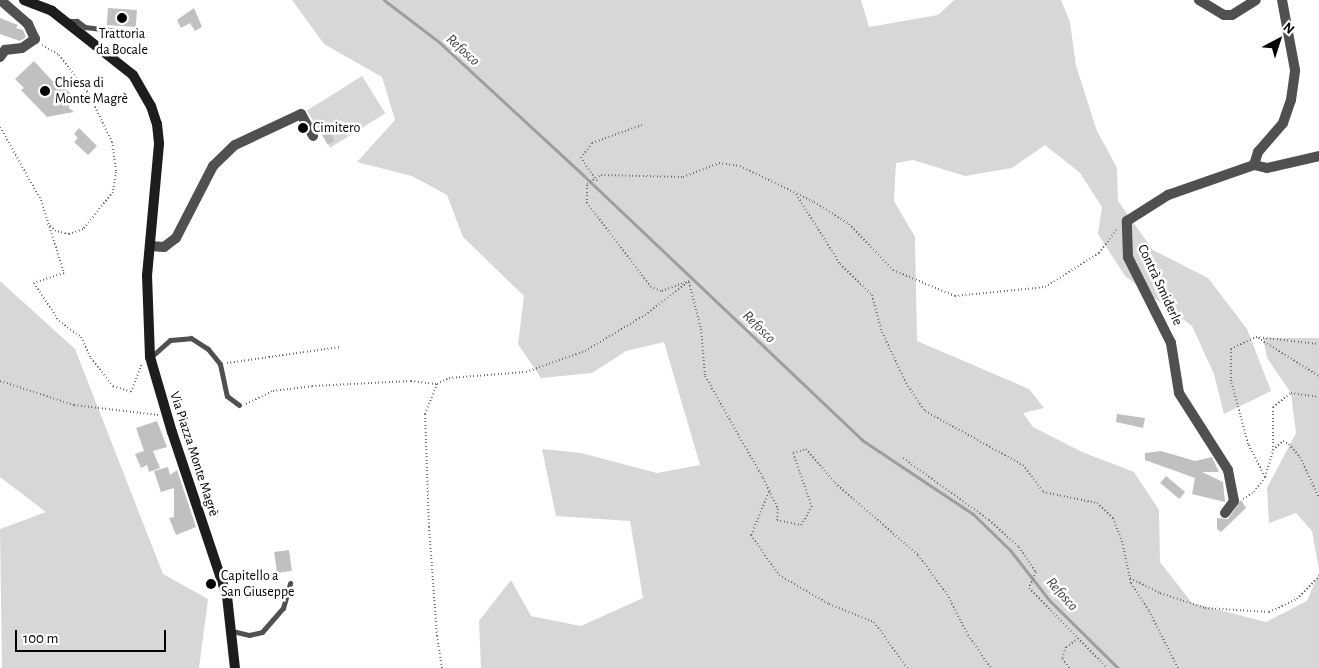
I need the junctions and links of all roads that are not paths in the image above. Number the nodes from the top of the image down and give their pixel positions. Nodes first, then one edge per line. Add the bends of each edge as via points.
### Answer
1 (0, 0) edge
2 (24, 0) edge
3 (1199, 0) edge
4 (1256, 0) edge
5 (1282, 0) edge
6 (65, 22) junction
7 (120, 31) dead end
8 (0, 57) edge
9 (313, 136) dead end
10 (1319, 156) edge
11 (1254, 165) junction
12 (150, 246) junction
13 (150, 357) junction
14 (239, 405) road end
15 (1225, 513) dead end
16 (290, 583) dead end
17 (232, 631) junction
18 (235, 668) edge

1 - 8 street via 34,33 33,42 22,48 10,48
2 - 6 street, Via Piazza Monte Magrè via 52,11
3 - 4 street via 1224,15 1232,15
5 - 11 street via 1295,70 1291,100 1283,123 1258,152
6 - 7 lane
6 - 12 street, Via Piazza Monte Magrè via 133,75 151,106 159,144
9 - 12 street via 300,114 235,146 214,166 176,238 164,247
10 - 11 street via 1267,168
11 - 15 street, Contrà Smiderle via 1168,195 1134,214 1127,222 1125,243 1128,256 1171,343 1180,393 1228,470 1234,501
12 - 13 street, Via Piazza Monte Magrè via 146,312
13 - 14 lane via 170,340 191,338 208,349 220,364 227,396
13 - 17 street, Via Piazza Monte Magrè via 227,596
16 - 17 lane via 283,608 262,632 249,635
17 - 18 street, Via Piazza Monte Magrè

